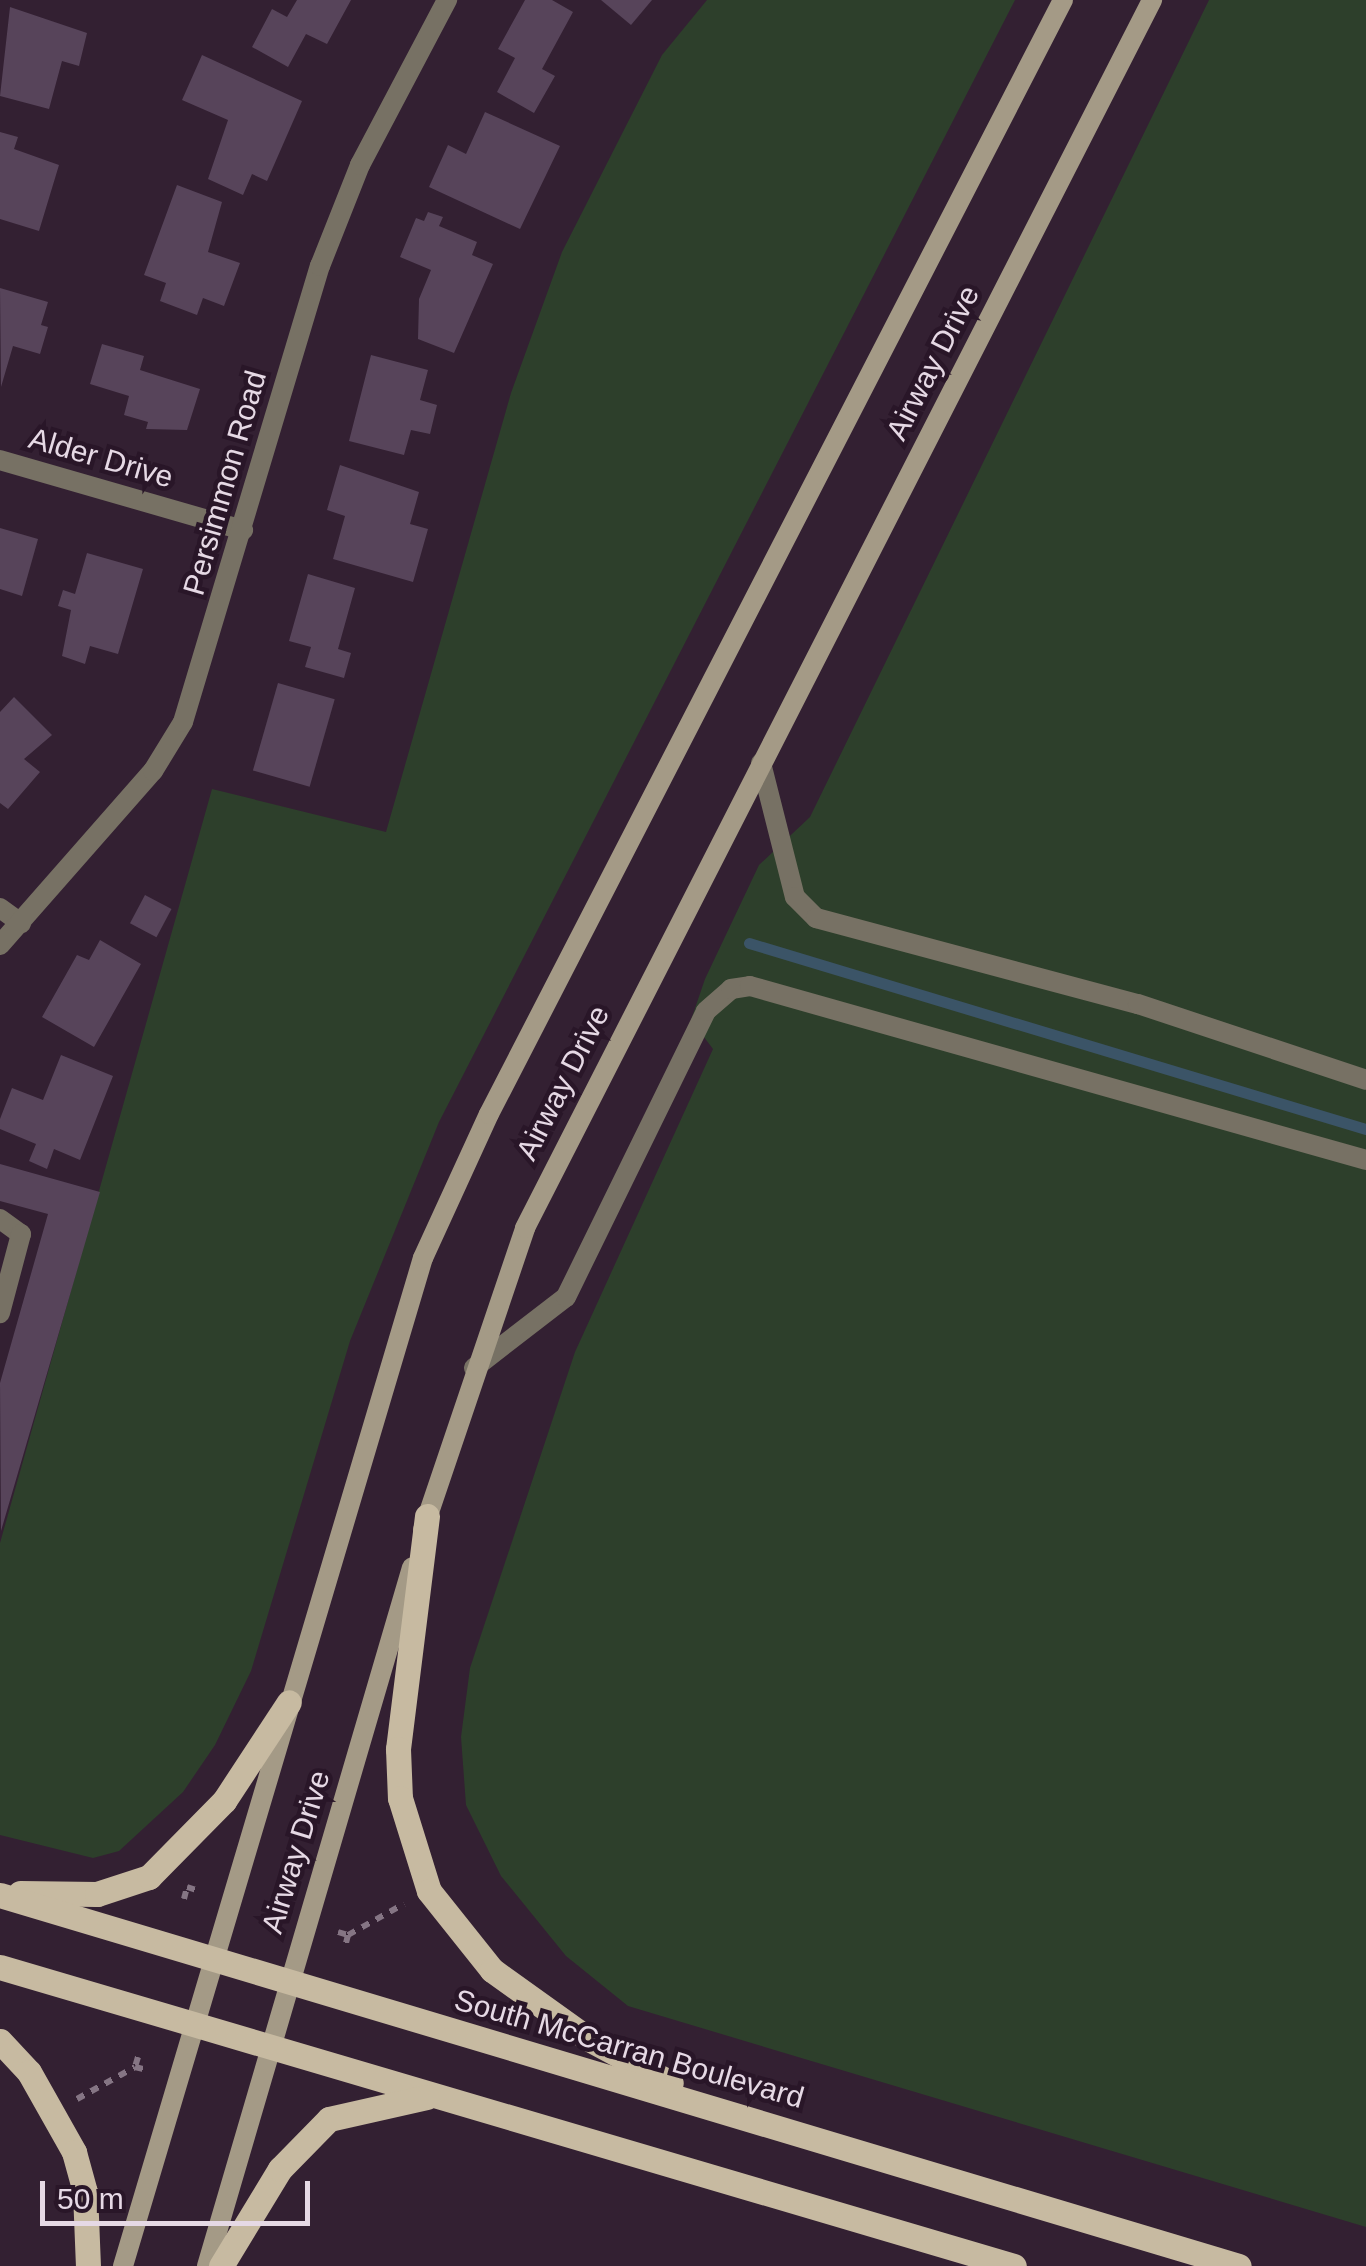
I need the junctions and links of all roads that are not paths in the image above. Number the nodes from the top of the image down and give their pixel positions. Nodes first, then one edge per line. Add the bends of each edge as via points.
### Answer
1 (447, 0) edge
2 (1063, 0) edge
3 (1152, 0) edge
4 (0, 460) edge
5 (243, 530) junction
6 (761, 763) junction
7 (0, 908) edge
8 (21, 923) junction
9 (0, 945) edge
10 (1366, 1080) edge
11 (1366, 1160) edge
12 (0, 1220) edge
13 (0, 1313) edge
14 (471, 1370) junction
15 (428, 1516) junction
16 (288, 1702) junction
17 (0, 1894) edge
18 (213, 1960) junction
19 (0, 1967) edge
20 (288, 1982) junction
21 (194, 2023) junction
22 (0, 2041) edge
23 (270, 2046) junction
24 (437, 2095) junction
25 (720, 2109) junction
26 (88, 2266) edge
27 (123, 2266) edge
28 (208, 2266) edge
29 (221, 2266) edge
30 (1014, 2266) edge
31 (1240, 2266) edge

1 - 5 street, Persimmon Road via 340,215
2 - 16 main road, Airway Drive via 454,1186 400,1325
3 - 6 main road, Airway Drive
4 - 5 street, Alder Drive
5 - 8 street, Persimmon Road via 183,722 153,771
6 - 10 street via 795,896 816,918 1138,1004
6 - 14 main road, Airway Drive via 525,1228
7 - 8 street
8 - 9 street, Persimmon Road
11 - 14 street via 750,986 731,989 706,1011 566,1297
12 - 13 street via 21,1234
14 - 15 main road, Airway Drive
15 - 20 main road, Airway Drive
15 - 25 main road via 398,1749 404,1814 430,1891 492,1970 539,2007
16 - 17 main road via 224,1801 149,1877 97,1894
16 - 18 main road, Airway Drive
17 - 18 main road, South McCarran Boulevard
18 - 20 main road, South McCarran Boulevard
18 - 21 main road, Airway Drive
19 - 21 main road
20 - 23 main road, Airway Drive
20 - 25 main road, South McCarran Boulevard
21 - 23 main road
21 - 27 main road, Airway Drive
22 - 26 main road via 46,2097 74,2152 85,2192
23 - 24 main road
23 - 28 main road, Airway Drive
24 - 29 main road via 330,2119 280,2169
24 - 30 main road
25 - 31 main road, South McCarran Boulevard

